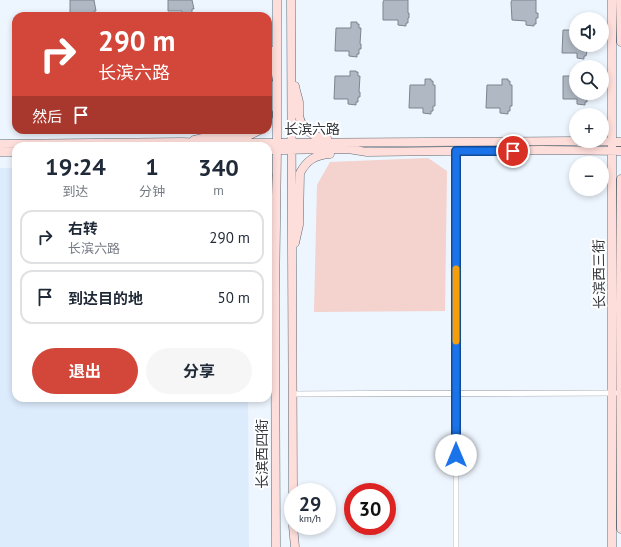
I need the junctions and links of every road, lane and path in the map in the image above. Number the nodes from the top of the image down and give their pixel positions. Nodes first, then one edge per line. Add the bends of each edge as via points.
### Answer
1 (277, 0) edge
2 (291, 0) edge
3 (612, 0) edge
4 (620, 0) edge
5 (277, 27) junction
6 (621, 42) edge
7 (272, 56) edge
8 (292, 74) junction
9 (252, 134) edge
10 (569, 141) edge
11 (182, 142) edge
12 (367, 142) junction
13 (609, 142) edge
14 (612, 142) junction
15 (621, 142) edge
16 (0, 144) edge
17 (12, 144) edge
18 (272, 146) edge
19 (277, 146) junction
20 (292, 146) junction
21 (272, 148) edge
22 (456, 151) junction
23 (612, 151) junction
24 (621, 151) edge
25 (0, 152) edge
26 (12, 152) edge
27 (367, 152) junction
28 (621, 179) edge
29 (272, 244) edge
30 (293, 251) junction
31 (275, 261) junction
32 (456, 393) junction
33 (618, 393) edge
34 (293, 394) junction
35 (293, 483) edge
36 (621, 529) edge
37 (293, 535) edge
38 (275, 545) edge
39 (294, 547) edge
40 (456, 547) edge
41 (612, 547) edge

1 - 5 main road, 长滨西四街
2 - 8 main road
3 - 14 main road, 长滨西三街
4 - 6 main road
5 - 7 main road
5 - 19 main road, 长滨西四街
8 - 12 main road via 299,102 300,120 308,131 318,138 349,138
8 - 20 main road
9 - 11 main road via 207,137
10 - 12 main road, 长滨六路
12 - 20 main road, 长滨六路
13 - 14 main road
14 - 15 main road
14 - 23 main road, 长滨西三街
16 - 17 main road, 长滨六路
18 - 19 main road, 长滨六路
19 - 20 main road, 长滨六路
19 - 21 main road, 长滨六路
19 - 31 main road, 长滨西四街
20 - 27 main road, 长滨六路
20 - 30 main road
22 - 23 main road, 长滨六路
22 - 27 main road, 长滨六路
22 - 32 street
23 - 24 main road, 长滨六路
23 - 33 main road, 长滨西三街
25 - 26 main road
27 - 30 main road via 321,155 304,166 299,179 299,225
28 - 33 main road, 长滨西三街
29 - 31 main road
30 - 34 main road
31 - 38 main road, 长滨西四街
32 - 33 street
32 - 34 street
32 - 40 street
33 - 36 main road, 长滨西三街
33 - 41 main road, 长滨西三街
34 - 35 main road
37 - 39 main road

